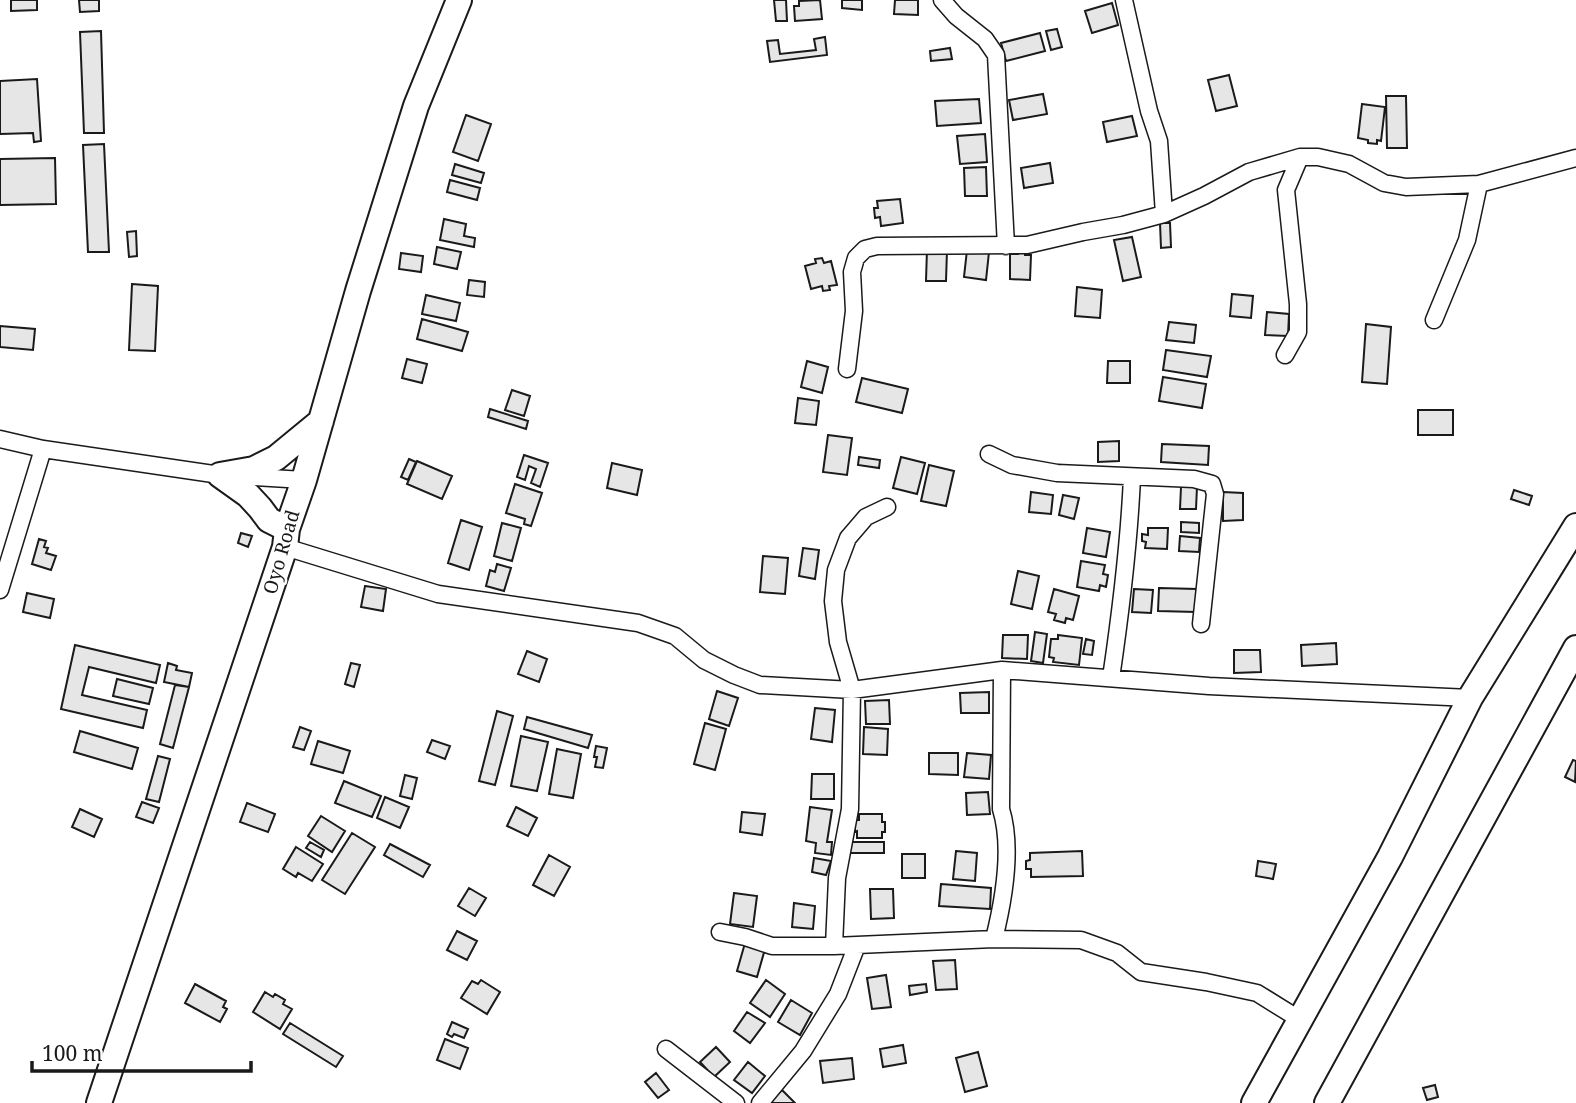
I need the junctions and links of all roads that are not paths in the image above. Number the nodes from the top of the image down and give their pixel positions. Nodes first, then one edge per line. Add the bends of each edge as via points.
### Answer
1 (459, 0) edge
2 (942, 0) edge
3 (1124, 0) edge
4 (1300, 157) junction
5 (1576, 158) edge
6 (1479, 184) junction
7 (1164, 214) junction
8 (1006, 246) junction
9 (1434, 320) dead end
10 (1285, 355) dead end
11 (847, 369) dead end
12 (321, 421) junction
13 (0, 439) edge
14 (43, 449) junction
15 (989, 454) dead end
16 (220, 475) junction
17 (1132, 477) junction
18 (304, 480) junction
19 (887, 507) dead end
20 (1576, 526) edge
21 (286, 538) junction
22 (1, 583) edge
23 (1201, 624) dead end
24 (1576, 648) edge
25 (1002, 670) junction
26 (1111, 678) junction
27 (852, 690) junction
28 (1469, 698) junction
29 (720, 932) dead end
30 (994, 939) junction
31 (857, 945) junction
32 (834, 946) junction
33 (1299, 1019) junction
34 (666, 1049) dead end
35 (99, 1103) edge
36 (736, 1103) edge
37 (760, 1103) edge
38 (1254, 1103) edge
39 (1327, 1103) edge

1 - 12 highway, Oyo Road via 416,106
2 - 8 street via 996,55
3 - 7 street via 1159,141
4 - 6 street via 1349,164 1384,183 1406,187
4 - 7 street via 1249,172
4 - 10 street via 1286,190 1298,304 1297,332
5 - 6 street
6 - 9 street via 1467,240
7 - 8 street
8 - 11 street via 865,249 852,272 854,311
12 - 16 highway via 276,458 254,469
12 - 18 highway, Oyo Road
13 - 14 street
14 - 16 street
14 - 22 street
15 - 17 street via 1012,465 1057,473
16 - 18 street
16 - 21 highway via 248,495
17 - 23 street via 1212,484 1215,494
17 - 26 street via 1125,587
18 - 21 highway, Oyo Road
19 - 27 street via 866,517 848,538 836,570 833,601 838,642
20 - 28 highway
21 - 27 street via 438,594 638,623 676,636 704,660 760,685
21 - 35 highway, Oyo Road
24 - 39 highway
25 - 26 street
25 - 27 street
25 - 30 street via 1001,809 1006,857
26 - 28 street
27 - 32 street via 849,808 837,878
28 - 33 highway via 1390,857
29 - 32 street via 772,946
30 - 31 street
30 - 33 street via 1081,940 1117,953 1141,972 1257,993
31 - 32 street
31 - 37 street via 838,993 803,1051
33 - 38 highway
34 - 36 street

